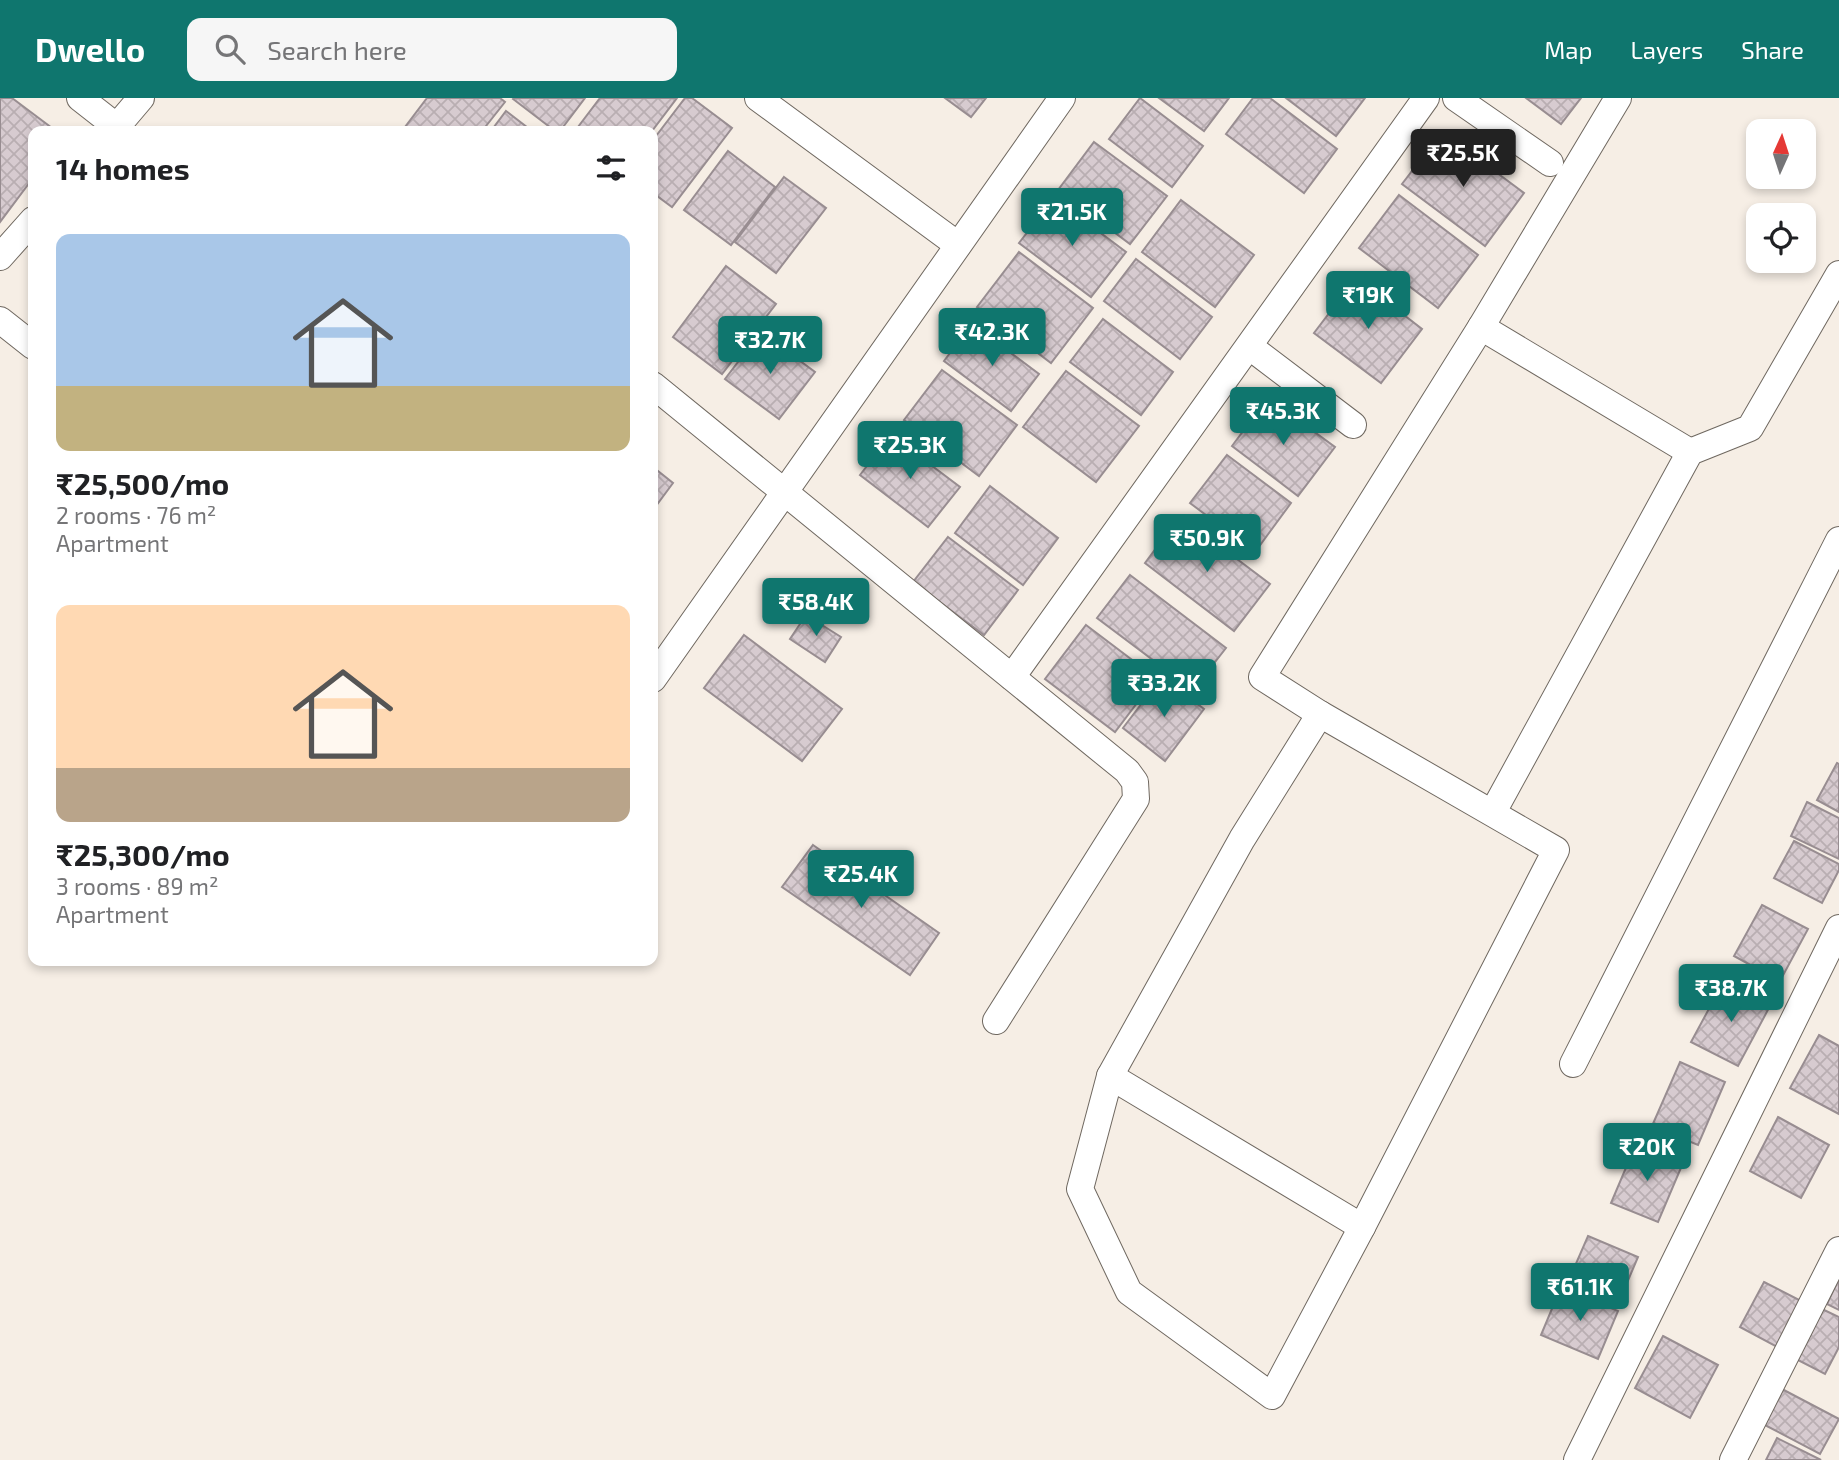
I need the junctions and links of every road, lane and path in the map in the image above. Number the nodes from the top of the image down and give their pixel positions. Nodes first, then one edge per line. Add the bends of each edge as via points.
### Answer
1 (80, 98) edge
2 (141, 98) edge
3 (758, 98) edge
4 (1062, 98) edge
5 (1426, 98) edge
6 (1456, 98) edge
7 (1618, 98) edge
8 (112, 126) edge
9 (118, 126) edge
10 (1550, 163) dead end
11 (28, 226) edge
12 (958, 245) junction
13 (0, 257) edge
14 (1839, 274) edge
15 (0, 320) edge
16 (1481, 327) junction
17 (28, 342) edge
18 (1250, 346) junction
19 (658, 388) edge
20 (1353, 425) dead end
21 (1690, 452) junction
22 (785, 492) junction
23 (1839, 540) edge
24 (658, 672) edge
25 (1012, 677) junction
26 (1320, 714) junction
27 (1493, 812) junction
28 (1839, 928) edge
29 (996, 1021) dead end
30 (1573, 1064) dead end
31 (1110, 1076) junction
32 (1362, 1227) junction
33 (1839, 1250) edge
34 (1577, 1460) edge
35 (1733, 1460) edge

1 - 8 street
2 - 9 street
3 - 12 street
4 - 12 street
5 - 18 street
6 - 10 street
7 - 16 street
11 - 13 street
12 - 22 street
14 - 21 street via 1750,428
15 - 17 street
16 - 21 street
16 - 26 street via 1262,677
18 - 20 street
18 - 25 street
19 - 22 street
21 - 27 street
22 - 24 street
22 - 25 street
23 - 30 street
25 - 29 street via 1127,771 1135,782 1136,799
26 - 27 street
26 - 31 street via 1242,839
27 - 32 street via 1556,850
28 - 34 street
31 - 32 street
31 - 32 street via 1080,1189 1129,1292 1272,1396
33 - 35 street

